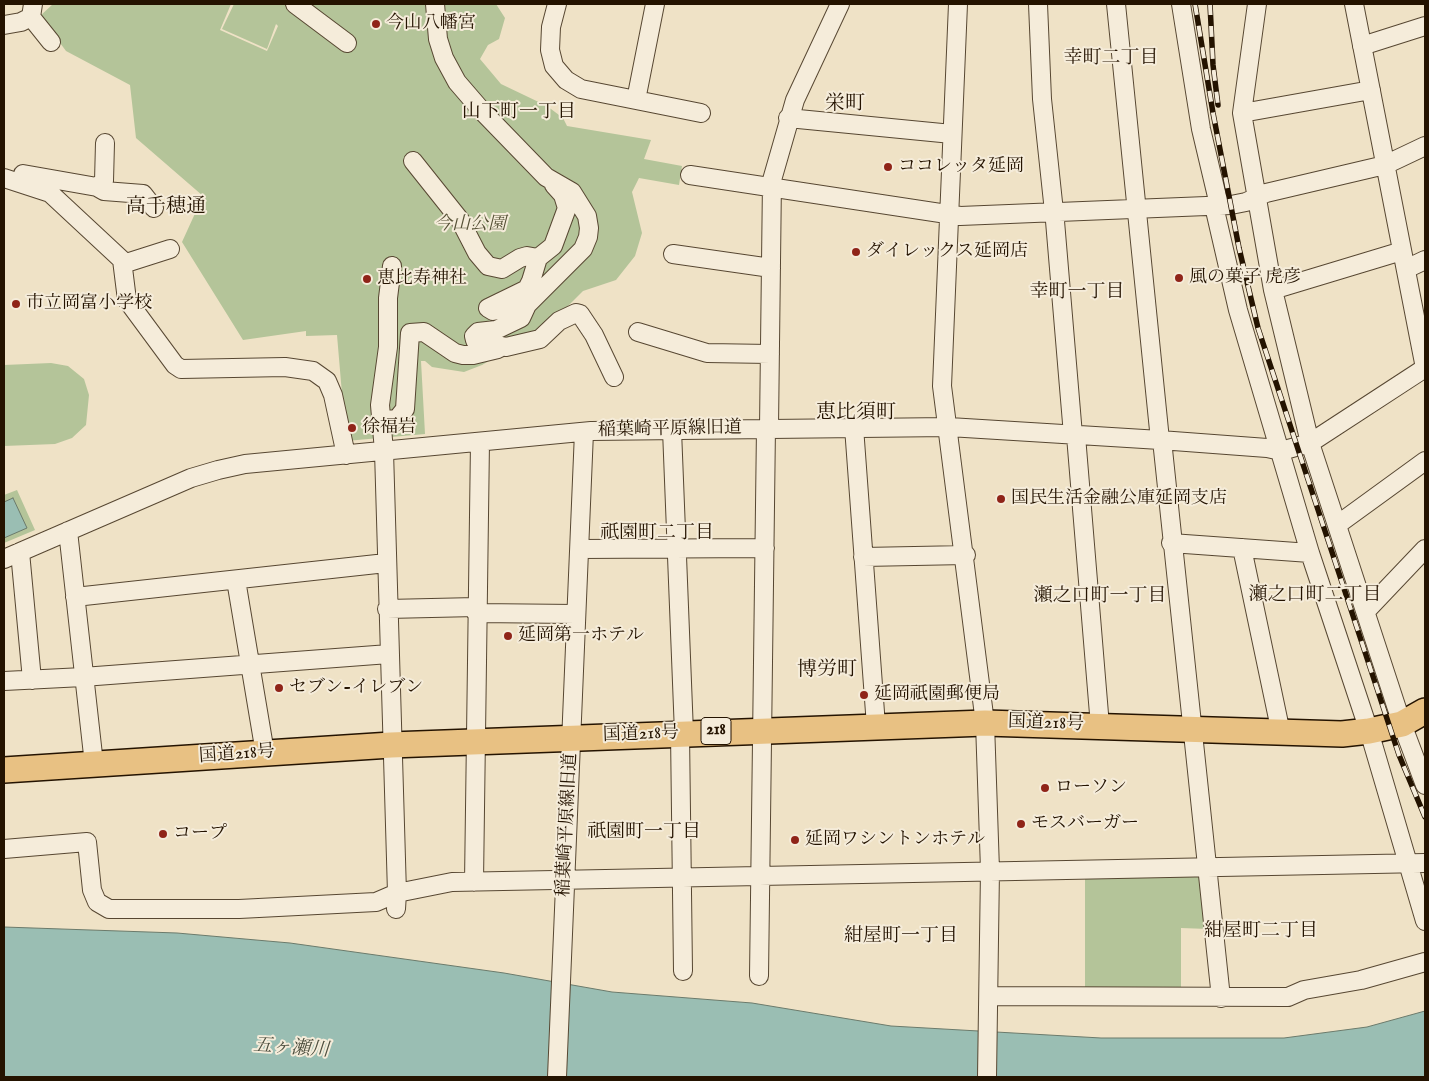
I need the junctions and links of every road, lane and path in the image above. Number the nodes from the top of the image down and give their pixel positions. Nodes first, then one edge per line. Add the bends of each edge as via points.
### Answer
1 (295, 4) edge
2 (435, 4) edge
3 (557, 4) edge
4 (655, 4) edge
5 (840, 4) edge
6 (958, 4) edge
7 (1038, 4) edge
8 (1116, 4) edge
9 (1181, 4) edge
10 (1257, 4) edge
11 (1354, 4) edge
12 (32, 11) edge
13 (4, 25) edge
14 (1425, 26) edge
15 (51, 42) dead end
16 (346, 43) dead end
17 (1362, 46) junction
18 (1371, 90) junction
19 (636, 100) junction
20 (700, 113) dead end
21 (1242, 114) junction
22 (788, 118) junction
23 (952, 134) junction
24 (105, 143) dead end
25 (1425, 146) edge
26 (413, 161) dead end
27 (1385, 165) junction
28 (690, 175) dead end
29 (4, 177) edge
30 (550, 181) junction
31 (97, 187) junction
32 (772, 188) junction
33 (1257, 198) junction
34 (1216, 206) junction
35 (154, 208) dead end
36 (1137, 208) junction
37 (1053, 213) junction
38 (949, 215) junction
39 (170, 249) dead end
40 (1402, 251) junction
41 (673, 254) dead end
42 (538, 258) junction
43 (1425, 260) edge
44 (123, 264) junction
45 (392, 266) dead end
46 (771, 268) junction
47 (1406, 269) junction
48 (1273, 290) junction
49 (527, 305) junction
50 (638, 332) dead end
51 (506, 347) junction
52 (770, 354) junction
53 (1425, 368) edge
54 (614, 377) dead end
55 (381, 405) junction
56 (767, 427) junction
57 (854, 427) junction
58 (949, 427) junction
59 (672, 430) junction
60 (584, 432) junction
61 (1074, 435) junction
62 (1161, 440) junction
63 (480, 442) junction
64 (1310, 444) junction
65 (384, 452) junction
66 (1281, 452) junction
67 (346, 455) junction
68 (1425, 461) edge
69 (1337, 525) junction
70 (68, 531) junction
71 (1172, 543) junction
72 (678, 548) junction
73 (764, 548) junction
74 (1242, 548) junction
75 (580, 549) junction
76 (1425, 550) edge
77 (20, 552) junction
78 (1310, 553) junction
79 (966, 555) junction
80 (864, 557) junction
81 (4, 559) edge
82 (386, 563) junction
83 (236, 580) junction
84 (75, 597) junction
85 (387, 609) junction
86 (476, 610) junction
87 (1366, 612) junction
88 (576, 614) junction
89 (389, 654) junction
90 (251, 664) junction
91 (84, 677) junction
92 (32, 680) junction
93 (4, 681) edge
94 (1425, 711) edge
95 (985, 723) junction
96 (1402, 724) junction
97 (876, 726) junction
98 (1100, 726) junction
99 (761, 730) junction
100 (1192, 730) junction
101 (1369, 731) junction
102 (682, 733) junction
103 (1281, 733) junction
104 (573, 738) junction
105 (476, 742) junction
106 (391, 745) junction
107 (265, 753) junction
108 (94, 764) junction
109 (1422, 767) edge
110 (4, 770) edge
111 (1425, 786) edge
112 (4, 849) edge
113 (1407, 862) junction
114 (1425, 863) edge
115 (1206, 866) junction
116 (990, 870) junction
117 (761, 876) junction
118 (684, 878) junction
119 (565, 880) junction
120 (474, 882) junction
121 (397, 901) junction
122 (1425, 921) edge
123 (1425, 962) edge
124 (683, 971) dead end
125 (759, 976) dead end
126 (1221, 998) junction
127 (990, 999) junction
128 (557, 1077) edge
129 (987, 1077) edge

1 - 16 street
2 - 30 street via 438,39 457,82
3 - 19 street via 551,26 550,50 554,66 566,80 581,89
4 - 19 street
5 - 22 street
6 - 23 street
7 - 37 street via 1042,99
8 - 36 street
9 - 34 street
10 - 21 street
11 - 17 street
12 - 13 street via 21,22
12 - 15 street
14 - 17 street
17 - 18 street
18 - 21 street
18 - 27 street
19 - 20 street
21 - 33 street
22 - 23 street
22 - 32 street
23 - 38 street
24 - 31 street via 104,182
25 - 27 street
26 - 42 street via 460,220 477,253 488,266 502,269 520,258
27 - 33 street via 1266,193
27 - 40 street
28 - 32 street
29 - 31 street via 15,173
29 - 44 street via 50,193
30 - 42 street via 563,195 567,208 553,246
30 - 49 street via 566,187 581,203 587,216 588,238 583,249 565,269
31 - 35 street via 104,192 143,194
32 - 38 street
32 - 46 street
33 - 34 street
33 - 48 street
34 - 36 street
34 - 66 street via 1238,310
36 - 37 street
36 - 62 street
37 - 38 street
37 - 61 street
38 - 58 street via 942,386
39 - 44 street
40 - 47 street
40 - 48 street
41 - 46 street
42 - 49 street via 527,289 488,308 493,311
43 - 47 street
44 - 67 street via 127,300 181,369 285,367 313,371 327,381
45 - 55 street
46 - 52 street
47 - 53 street
48 - 64 street
49 - 51 street via 521,318 474,336 480,343
50 - 52 street via 707,353
51 - 54 street via 540,339 559,321 580,314
51 - 55 street via 463,355 424,332 410,332 405,409 397,419
52 - 56 street
53 - 64 street
55 - 65 street
56 - 57 street, 稲葉崎平原線旧道
56 - 59 street, 稲葉崎平原線旧道
56 - 73 street
57 - 58 street, 稲葉崎平原線旧道
57 - 80 street
58 - 61 street, 稲葉崎平原線旧道
58 - 79 street
59 - 60 street, 稲葉崎平原線旧道
59 - 72 street
60 - 63 street
60 - 75 street, 稲葉崎平原線旧道
61 - 62 street, 稲葉崎平原線旧道
61 - 98 street
62 - 66 street, 稲葉崎平原線旧道 via 1268,448
62 - 71 street
63 - 65 street
63 - 86 street
64 - 66 street
64 - 69 street
65 - 67 street
65 - 82 street
66 - 78 street
67 - 70 street via 245,464 218,470 191,478
68 - 69 street
69 - 87 street
70 - 77 street
70 - 84 street
71 - 74 street
71 - 100 street
72 - 73 street
72 - 75 street
72 - 102 street
73 - 99 street
74 - 78 street
74 - 103 street
75 - 88 street, 稲葉崎平原線旧道
76 - 87 street
77 - 81 street
77 - 92 street
78 - 101 street
79 - 80 street
79 - 95 street
80 - 97 street
82 - 83 street
82 - 85 street
83 - 84 street
83 - 90 street
84 - 91 street
85 - 86 street
85 - 89 street
86 - 88 street
86 - 105 street
87 - 96 street
88 - 104 street, 稲葉崎平原線旧道
89 - 90 street
89 - 106 street
90 - 91 street
90 - 107 street
91 - 92 street
91 - 108 street
92 - 93 street
94 - 96 highway, 国道218号 / 218
95 - 97 highway, 国道218号 / 218
95 - 98 highway, 国道218号 / 218
95 - 116 street
96 - 101 highway, 国道218号 / 218
96 - 109 street
97 - 99 highway, 国道218号 / 218
98 - 100 highway, 国道218号 / 218
99 - 102 highway, 国道218号 / 218
99 - 117 street
100 - 103 highway, 国道218号 / 218
100 - 115 street
101 - 103 highway, 国道218号 / 218
101 - 113 street
102 - 104 highway, 国道218号 / 218
102 - 118 street
104 - 105 highway, 国道218号 / 218
104 - 119 street, 稲葉崎平原線旧道
105 - 106 highway, 国道218号 / 218
105 - 120 street
106 - 107 highway, 国道218号 / 218
106 - 121 street
107 - 108 highway, 国道218号 / 218
108 - 110 highway, 国道218号 / 218
109 - 111 street
112 - 121 street via 87,842 92,890 97,902 109,908 239,909
113 - 114 street
113 - 115 street
113 - 122 street
115 - 116 street
115 - 126 street
116 - 117 street
116 - 127 street
117 - 118 street
117 - 125 street
118 - 119 street
118 - 124 street
119 - 120 street
119 - 128 street, 稲葉崎平原線旧道
120 - 121 street via 452,882
123 - 126 street via 1361,980 1304,990 1288,997
126 - 127 street
127 - 129 street

